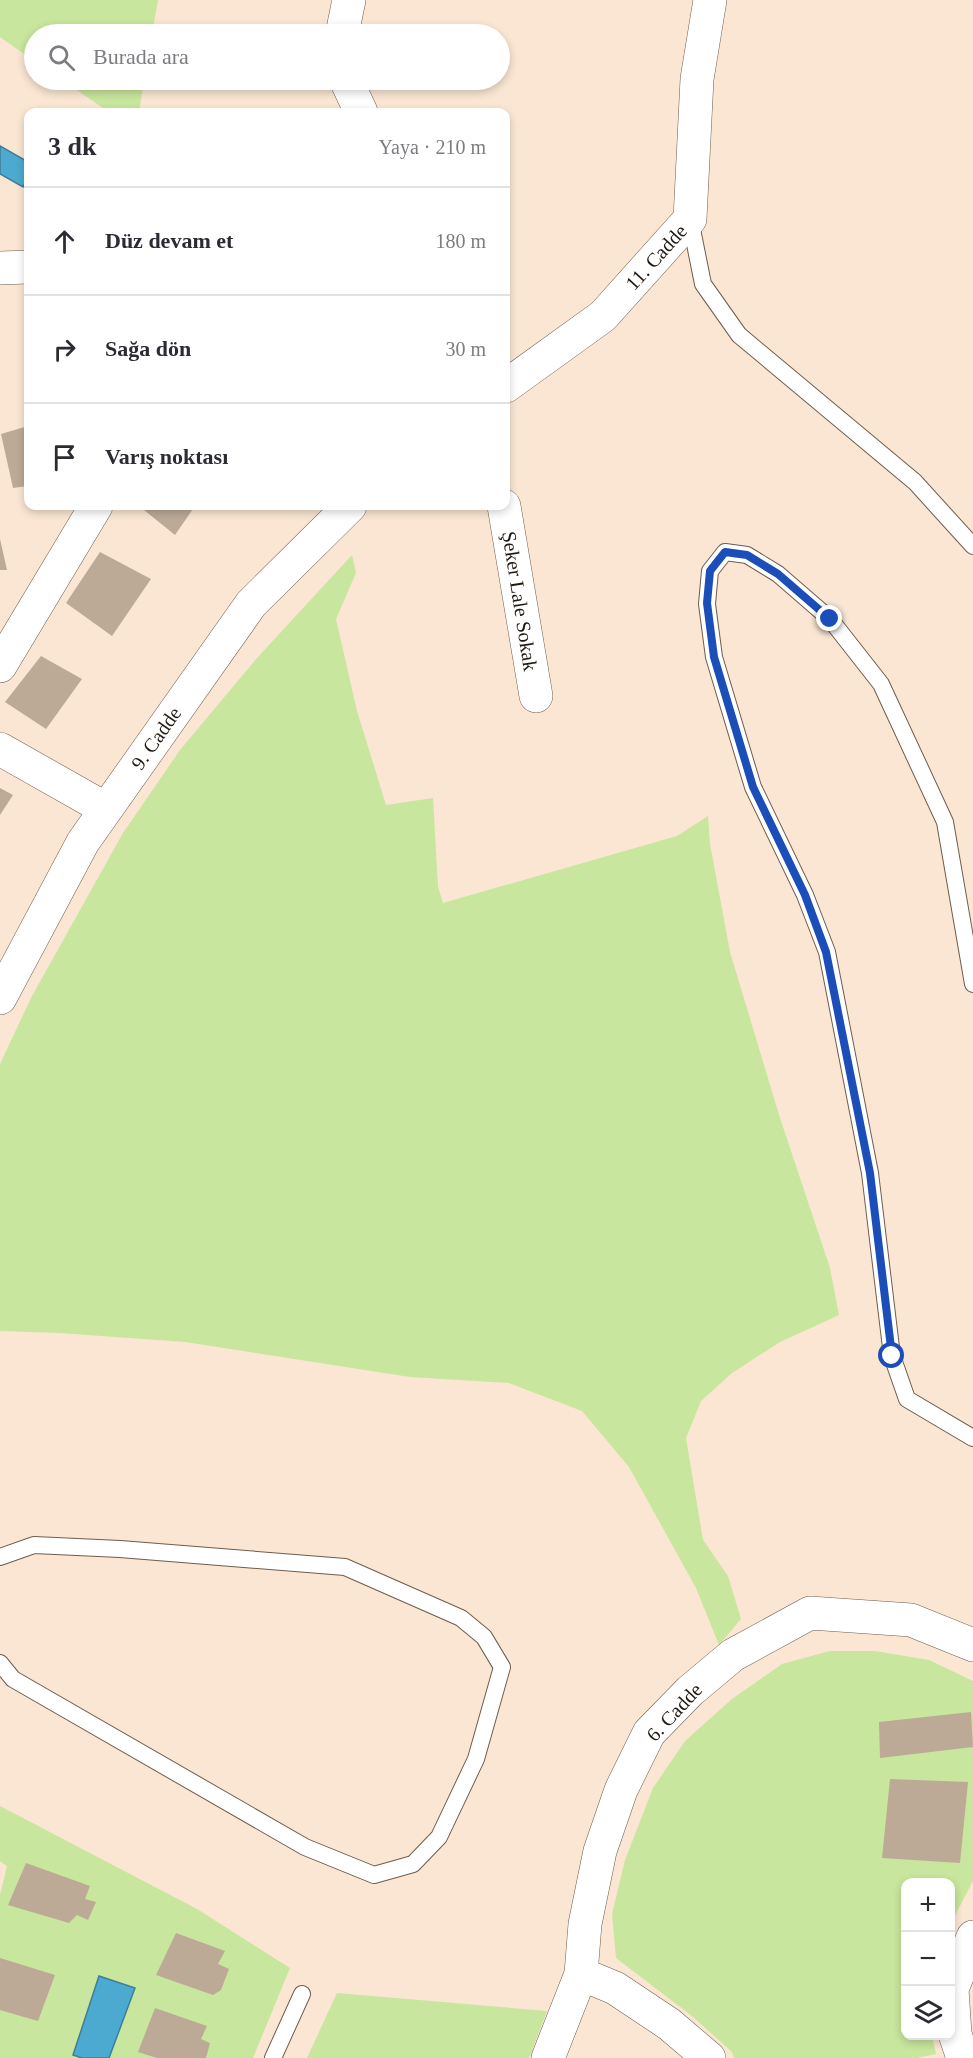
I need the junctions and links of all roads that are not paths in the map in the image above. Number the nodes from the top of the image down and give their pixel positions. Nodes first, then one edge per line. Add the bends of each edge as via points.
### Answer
1 (349, 0) edge
2 (710, 0) edge
3 (344, 24) edge
4 (351, 90) edge
5 (359, 108) edge
6 (690, 219) junction
7 (24, 267) edge
8 (0, 268) edge
9 (510, 383) edge
10 (94, 510) edge
11 (346, 510) edge
12 (505, 510) edge
13 (973, 546) edge
14 (0, 666) edge
15 (536, 696) dead end
16 (0, 749) edge
17 (106, 809) junction
18 (973, 984) edge
19 (0, 998) edge
20 (973, 1438) edge
21 (0, 1557) edge
22 (973, 1645) edge
23 (0, 1663) edge
24 (973, 1937) edge
25 (581, 1974) junction
26 (302, 1994) dead end
27 (273, 2058) edge
28 (548, 2058) edge
29 (709, 2058) edge
30 (963, 2058) edge

1 - 3 street
2 - 6 street, 11. Cadde via 698,79
4 - 5 street
6 - 9 street, 11. Cadde via 603,316
6 - 13 lane via 703,284 739,335 915,482
7 - 8 street
10 - 14 street
11 - 17 street, 9. Cadde via 251,604
12 - 15 street, Şeker Lale Sokak
16 - 17 street
17 - 19 street, 9. Cadde via 83,842
18 - 20 lane via 945,822 881,684 830,619 778,574 747,555 725,552 710,571 707,603 714,657 753,787 805,895 826,952 870,1173 892,1356 907,1399
21 - 23 lane via 34,1545 345,1567 461,1618 484,1637 502,1667 476,1759 439,1837 413,1863 374,1875 295,1841 13,1679
22 - 25 street, 6. Cadde via 911,1620 810,1612 733,1655 649,1733 621,1790 600,1851 585,1924
24 - 30 street via 952,1989 955,2034
25 - 28 street, 6. Cadde
25 - 29 street via 615,1988 669,2024
26 - 27 lane

